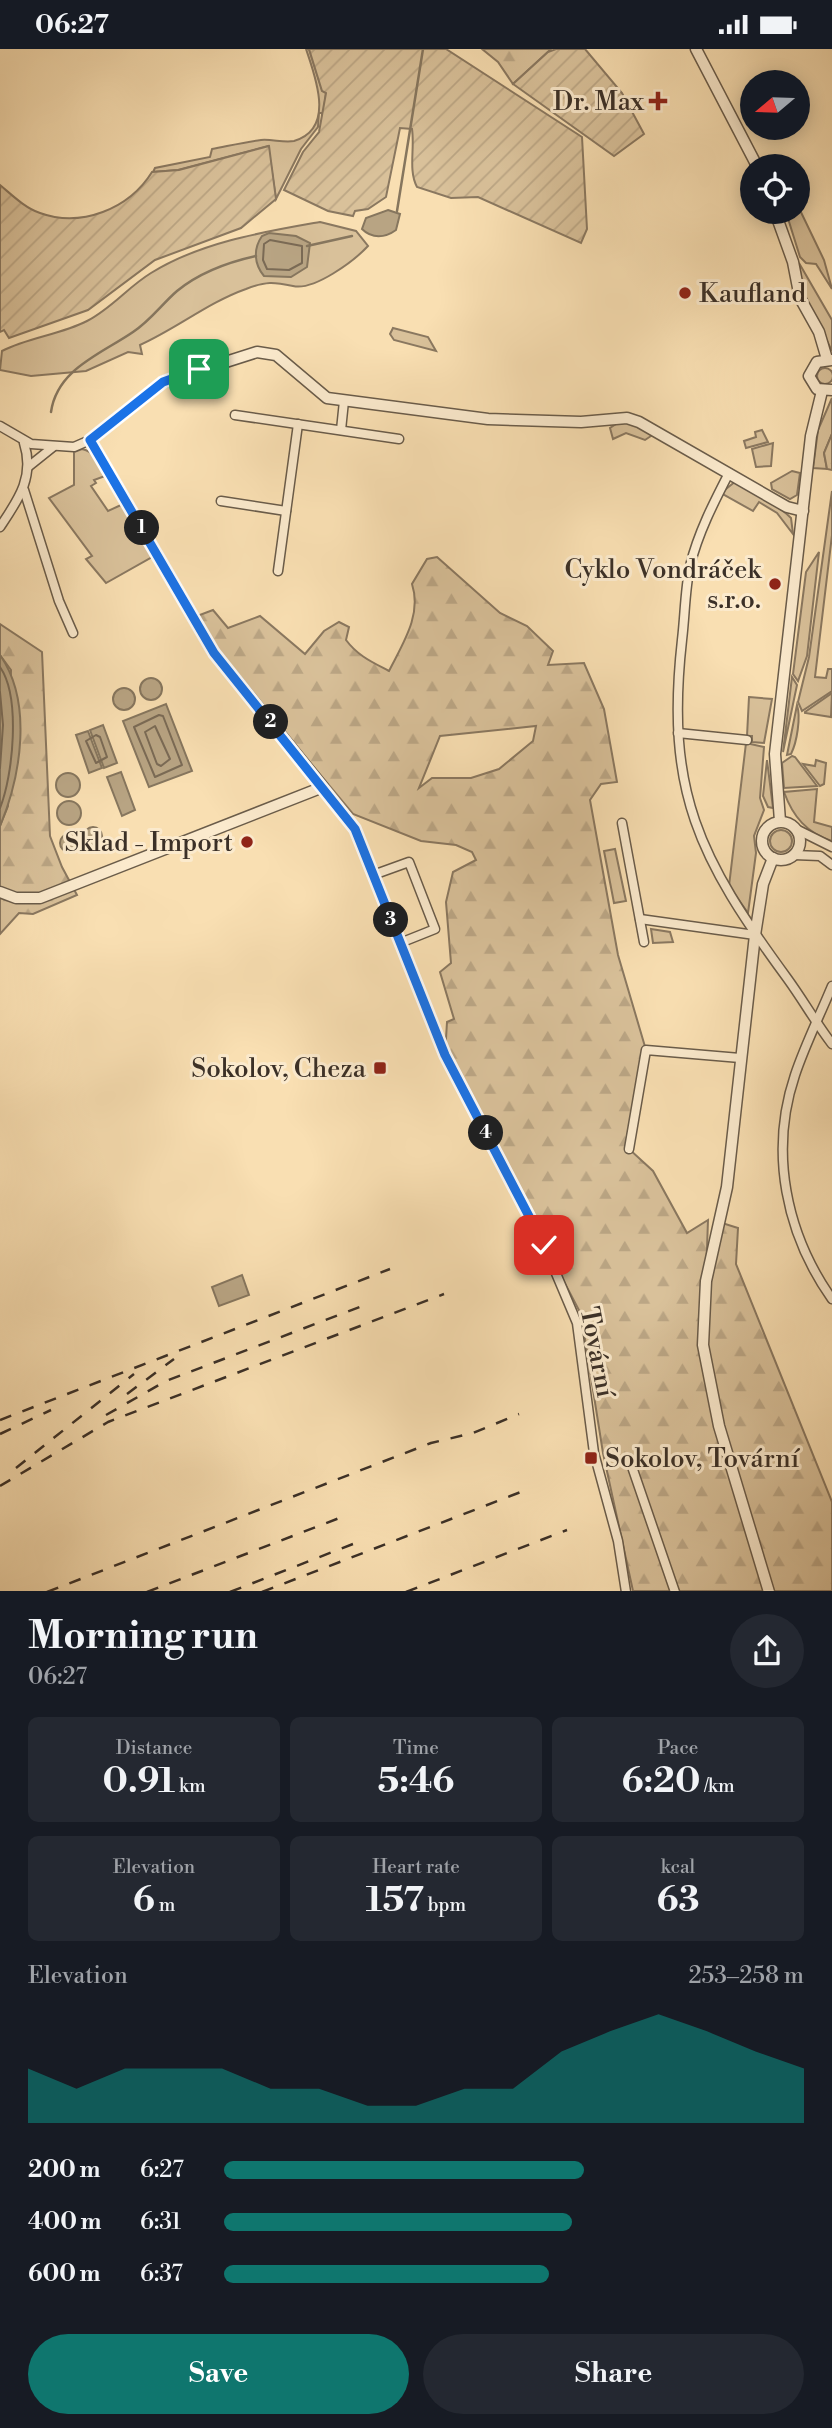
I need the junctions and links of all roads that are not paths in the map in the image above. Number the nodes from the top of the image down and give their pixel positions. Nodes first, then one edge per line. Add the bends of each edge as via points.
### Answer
1 (696, 49) edge
2 (751, 154) edge
3 (779, 224) edge
4 (830, 360) edge
5 (827, 391) edge
6 (344, 401) junction
7 (235, 415) dead end
8 (298, 424) junction
9 (0, 426) edge
10 (341, 430) junction
11 (399, 439) dead end
12 (90, 440) junction
13 (24, 443) junction
14 (53, 447) junction
15 (28, 467) junction
16 (729, 473) junction
17 (24, 490) junction
18 (221, 501) dead end
19 (286, 511) junction
20 (803, 511) junction
21 (0, 527) edge
22 (278, 571) dead end
23 (73, 633) dead end
24 (678, 733) junction
25 (747, 740) dead end
26 (323, 787) junction
27 (780, 821) junction
28 (622, 823) dead end
29 (796, 828) junction
30 (832, 847) edge
31 (794, 855) junction
32 (832, 855) edge
33 (820, 856) junction
34 (773, 859) junction
35 (832, 865) edge
36 (373, 875) junction
37 (0, 892) edge
38 (640, 919) junction
39 (755, 935) junction
40 (645, 942) dead end
41 (400, 943) junction
42 (832, 986) edge
43 (818, 1023) junction
44 (832, 1044) edge
45 (740, 1058) junction
46 (629, 1149) dead end
47 (832, 1299) edge
48 (629, 1458) dead end
49 (626, 1591) edge
50 (675, 1591) edge
51 (769, 1591) edge

1 - 2 street
3 - 4 street via 800,297
4 - 5 street via 813,365 809,376 813,386
5 - 20 street via 811,436
6 - 10 street
6 - 12 street via 319,393 275,355 257,352 163,382
6 - 16 street via 488,419 580,422 627,418
7 - 8 street
8 - 10 street
8 - 19 street
9 - 13 street
10 - 11 street
12 - 14 street via 74,447
12 - 26 street via 214,653
13 - 14 street
13 - 15 street
14 - 15 street
15 - 17 street
16 - 20 street via 787,507
16 - 24 street via 708,514 690,566 677,686
17 - 21 street
17 - 23 street
18 - 19 street
19 - 22 street
20 - 27 street via 775,754
24 - 25 street
24 - 39 street via 695,825 720,881
26 - 36 street, Tovární via 355,829
26 - 37 street via 55,893 28,899
27 - 29 street
27 - 34 street via 762,836 764,849
28 - 38 street
29 - 30 street
29 - 31 street via 800,839
31 - 33 street
31 - 34 street
32 - 33 street
33 - 35 street
34 - 39 street via 763,884
36 - 41 street, Tovární
36 - 41 street via 409,862 435,929
38 - 39 street
38 - 40 street
39 - 43 street
39 - 45 street
41 - 49 street, Tovární via 445,1055 544,1245 577,1323 594,1453 618,1541
42 - 43 street
43 - 44 street
43 - 47 street via 794,1075 784,1173 792,1223 810,1265
45 - 46 street via 646,1049
45 - 51 street via 727,1187 706,1280 703,1345 719,1426
48 - 50 street

